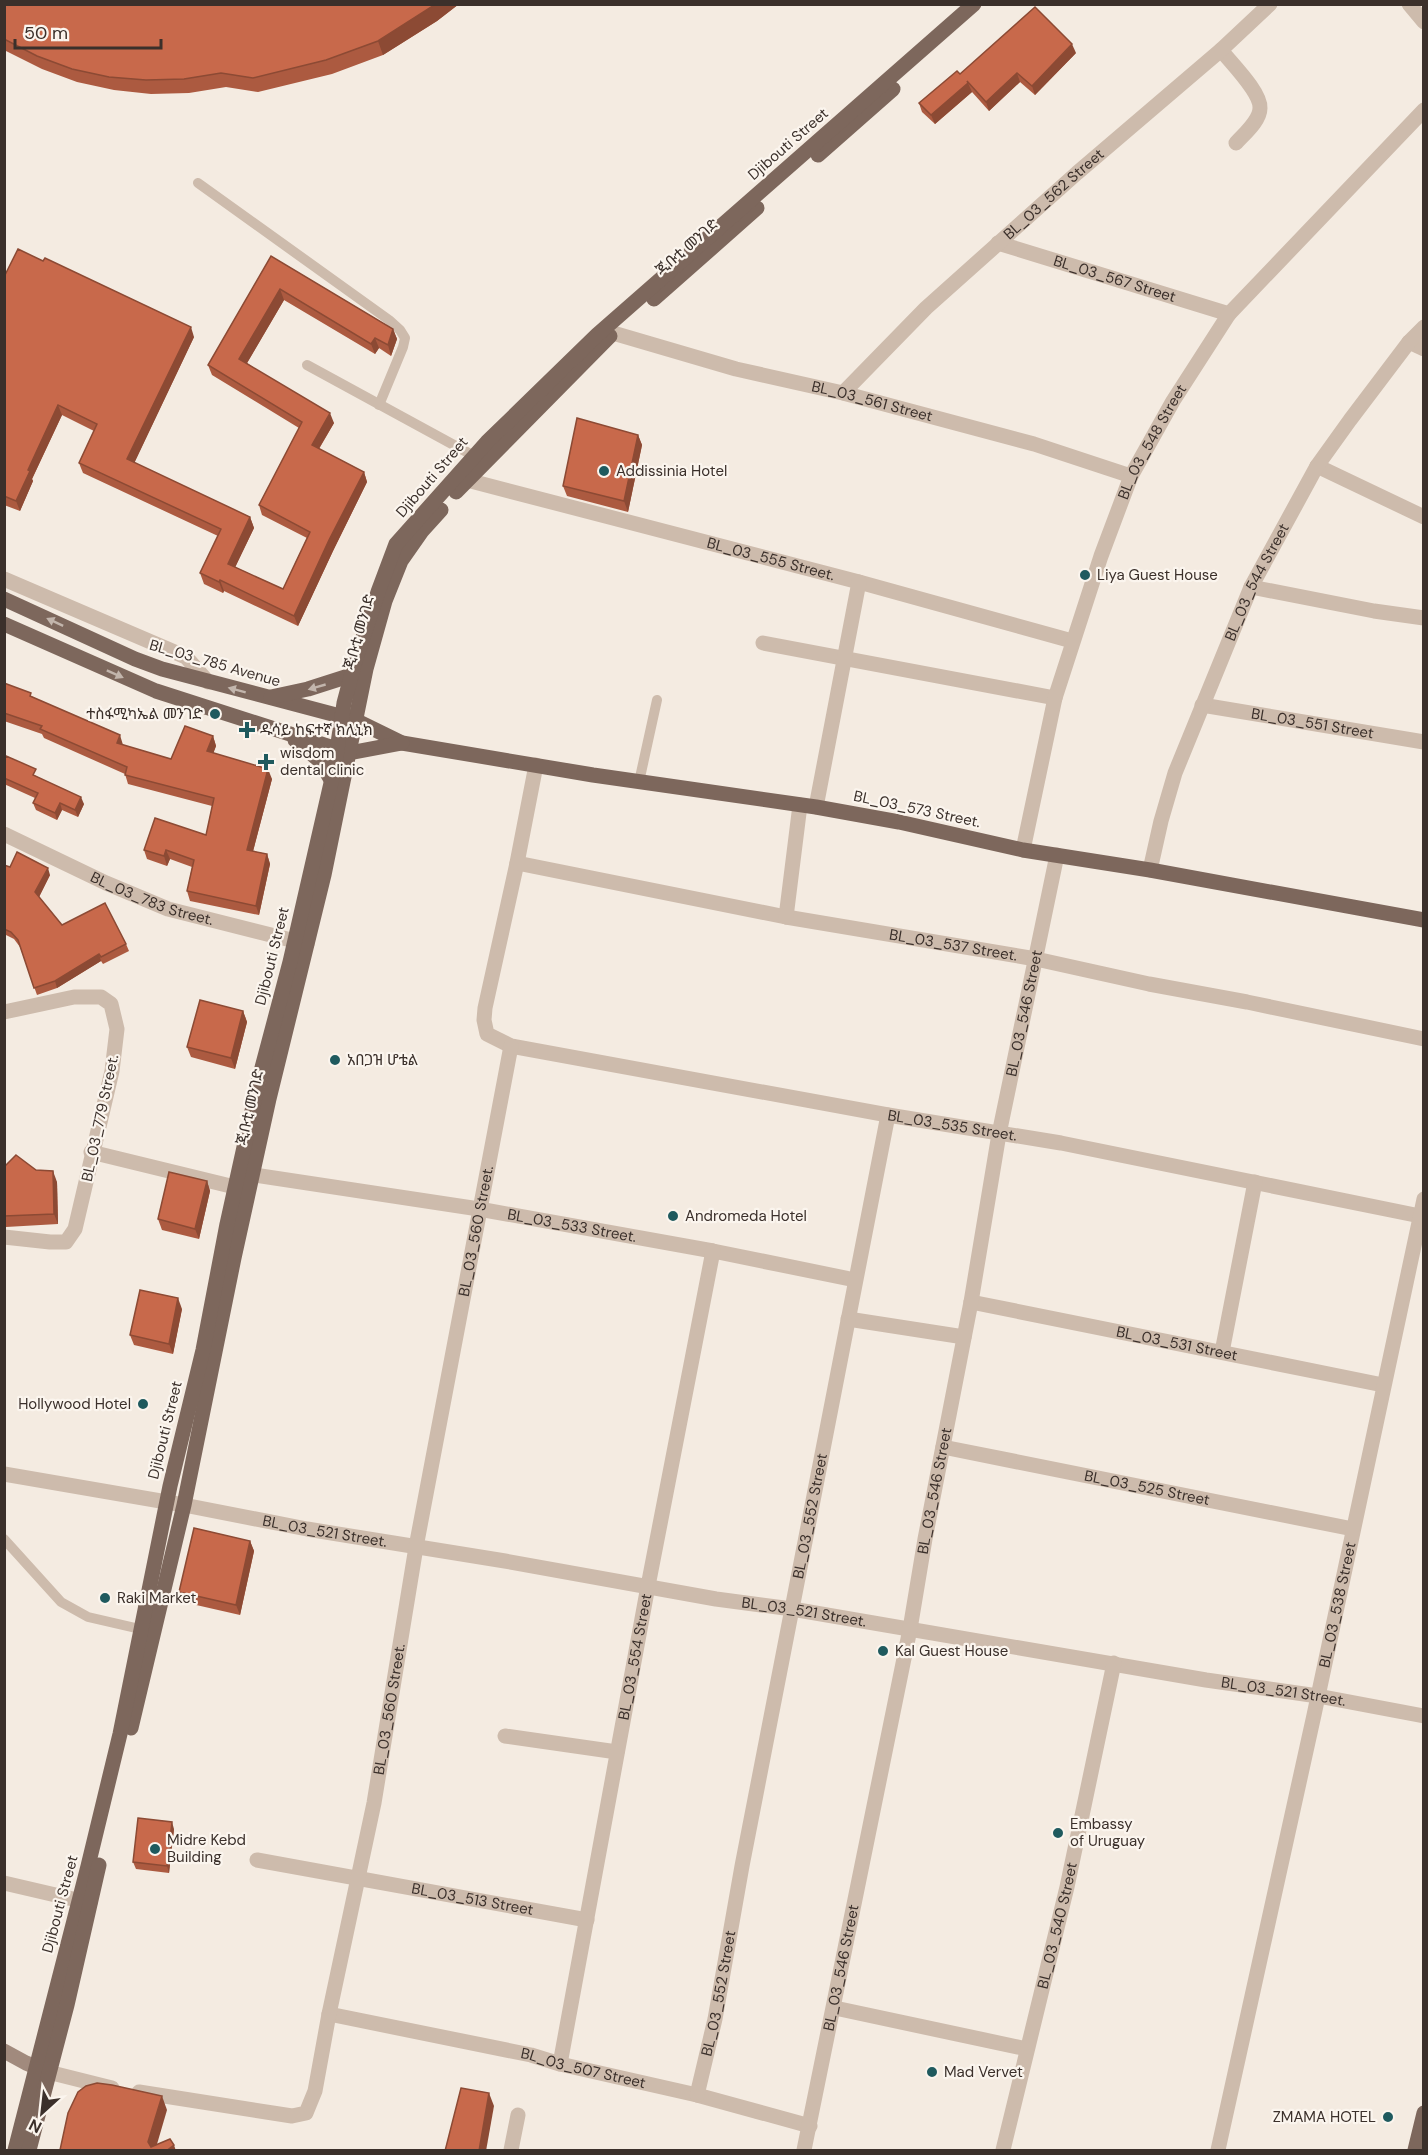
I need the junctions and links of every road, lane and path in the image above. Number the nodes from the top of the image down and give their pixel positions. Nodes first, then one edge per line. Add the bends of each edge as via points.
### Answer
1 (974, 4) edge
2 (986, 4) edge
3 (1270, 4) edge
4 (1409, 4) edge
5 (1424, 22) edge
6 (1221, 50) junction
7 (1424, 110) edge
8 (1236, 143) dead end
9 (198, 183) dead end
10 (998, 243) junction
11 (1228, 314) junction
12 (1424, 327) edge
13 (613, 333) junction
14 (1409, 342) junction
15 (1424, 349) edge
16 (307, 365) dead end
17 (843, 393) junction
18 (379, 405) junction
19 (474, 456) junction
20 (1317, 466) junction
21 (1131, 476) junction
22 (467, 480) junction
23 (1424, 517) edge
24 (4, 579) edge
25 (859, 582) junction
26 (1251, 587) junction
27 (4, 599) edge
28 (1424, 618) edge
29 (4, 624) edge
30 (1072, 641) junction
31 (763, 643) dead end
32 (844, 658) junction
33 (366, 669) junction
34 (351, 675) junction
35 (208, 682) junction
36 (266, 698) junction
37 (1054, 698) junction
38 (657, 700) dead end
39 (1202, 705) junction
40 (348, 718) junction
41 (283, 731) junction
42 (1424, 742) edge
43 (402, 743) junction
44 (343, 751) junction
45 (536, 765) junction
46 (332, 780) junction
47 (639, 782) junction
48 (340, 803) junction
49 (808, 806) junction
50 (4, 834) edge
51 (1023, 850) junction
52 (1057, 855) junction
53 (517, 863) junction
54 (1150, 870) junction
55 (786, 917) junction
56 (1424, 920) edge
57 (301, 943) junction
58 (1036, 959) junction
59 (4, 1012) edge
60 (1424, 1039) edge
61 (511, 1046) junction
62 (888, 1115) junction
63 (999, 1134) junction
64 (91, 1152) junction
65 (254, 1174) junction
66 (1255, 1182) junction
67 (242, 1189) junction
68 (1424, 1199) edge
69 (479, 1209) junction
70 (1420, 1216) junction
71 (4, 1237) edge
72 (713, 1251) junction
73 (855, 1280) junction
74 (971, 1302) junction
75 (848, 1318) junction
76 (964, 1337) junction
77 (1222, 1352) junction
78 (1383, 1385) junction
79 (943, 1447) junction
80 (4, 1474) edge
81 (166, 1502) junction
82 (184, 1505) junction
83 (1353, 1530) junction
84 (4, 1539) edge
85 (416, 1547) junction
86 (648, 1586) junction
87 (792, 1609) junction
88 (140, 1629) junction
89 (910, 1629) junction
90 (1114, 1663) junction
91 (1318, 1696) junction
92 (1424, 1716) edge
93 (505, 1736) dead end
94 (617, 1752) junction
95 (257, 1860) dead end
96 (358, 1878) junction
97 (4, 1883) edge
98 (85, 1902) junction
99 (587, 1920) junction
100 (834, 2008) junction
101 (329, 2014) junction
102 (1027, 2049) junction
103 (4, 2051) edge
104 (560, 2064) junction
105 (42, 2070) junction
106 (697, 2095) junction
107 (1424, 2113) edge
108 (518, 2115) dead end
109 (810, 2126) junction
110 (15, 2151) edge
111 (29, 2151) edge
112 (512, 2151) edge
113 (804, 2151) edge
114 (1003, 2151) edge
115 (1218, 2151) edge
116 (1415, 2151) edge

1 - 19 main road, Djibouti Street via 597,335
2 - 13 main road, ጂቡቲ መንገድ
3 - 6 street, BL_03_562 Street
4 - 5 street
6 - 8 street via 1257,95 1260,109 1256,120
6 - 10 street, BL_03_562 Street
7 - 11 street, BL_03_548 Street
9 - 18 lane via 400,330 405,338 403,347
10 - 11 street, BL_03_567 Street
10 - 17 street, BL_03_562 Street via 926,308
11 - 21 street, BL_03_548 Street
12 - 14 street, BL_03_544 Street
13 - 17 street, BL_03_561 Street via 736,369
13 - 22 main road, ጂቡቲ መንገድ
14 - 15 street
14 - 20 street, BL_03_544 Street
16 - 18 lane
17 - 21 street, BL_03_561 Street via 1035,444
18 - 19 lane
19 - 34 main road, Djibouti Street via 396,544
20 - 23 street
20 - 26 street, BL_03_544 Street
21 - 30 street, BL_03_548 Street
22 - 25 street, BL_03_555 Street.
22 - 33 main road, ጂቡቲ መንገድ via 401,561
24 - 35 street via 186,657
25 - 30 street, BL_03_555 Street.
25 - 32 street
26 - 28 street
26 - 39 street, BL_03_544 Street
35 -> 27 main road, BL_03_785 Avenue via 135,659
29 -> 41 main road via 133,682
30 - 37 street, BL_03_548 Street
31 - 32 street
32 - 37 street
32 - 49 street
33 - 34 main road
33 - 40 main road, ጂቡቲ መንገድ
34 -> 36 main road via 308,690
34 - 40 main road, Djibouti Street
36 -> 35 main road, BL_03_785 Avenue
36 - 40 main road, BL_03_785 Avenue
37 - 51 street, BL_03_548 Street
38 - 47 lane
39 - 42 street, BL_03_551 Street
39 - 54 street, BL_03_544 Street via 1172,782
40 - 43 main road, BL_03_785 Avenue
40 - 44 main road, ጂቡቲ መንገድ
41 - 44 main road
41 - 46 main road via 320,761
43 - 44 main road
43 - 45 main road, BL_03_573 Street.
44 - 46 main road, Djibouti Street
44 - 48 main road, ጂቡቲ መንገድ
45 - 47 main road, BL_03_573 Street.
45 - 53 street
46 - 48 main road
46 - 57 main road, Djibouti Street
47 - 49 main road, BL_03_573 Street.
48 - 57 main road, ጂቡቲ መንገድ
49 - 51 main road, BL_03_573 Street.
49 - 55 street
50 - 57 street, BL_03_783 Street. via 168,909
51 - 52 main road, BL_03_573 Street.
52 - 54 main road, BL_03_573 Street.
52 - 58 street, BL_03_546 Street
53 - 55 street, BL_03_537 Street.
53 - 61 street, BL_03_535 Street. via 484,1020 487,1034
54 - 56 main road, BL_03_573 Street.
55 - 58 street, BL_03_537 Street.
57 - 65 main road, ጂቡቲ መንገድ
57 - 67 main road, Djibouti Street via 259,1079
58 - 60 street, BL_03_537 Street.
58 - 63 street, BL_03_546 Street
59 - 64 street, BL_03_779 Street. via 74,997 101,997 111,1004 117,1029 112,1071
61 - 62 street, BL_03_535 Street.
61 - 69 street, BL_03_560 Street.
62 - 63 street, BL_03_535 Street.
62 - 73 street, BL_03_552 Street
63 - 66 street, BL_03_535 Street.
63 - 74 street, BL_03_546 Street
64 - 67 street
64 - 71 street, BL_03_779 Street. via 75,1229 66,1242
65 - 67 main road, ጂቡቲ መንገድ
65 - 69 street, BL_03_533 Street.
66 - 70 street, BL_03_535 Street.
66 - 77 street
67 - 81 main road, Djibouti Street
67 - 82 main road, ጂቡቲ መንገድ via 234,1258
68 - 70 street, BL_03_538 Street
69 - 72 street, BL_03_533 Street.
69 - 85 street, BL_03_560 Street.
70 - 78 street, BL_03_538 Street
72 - 73 street, BL_03_533 Street.
72 - 86 street, BL_03_554 Street
73 - 75 street, BL_03_552 Street
74 - 76 street, BL_03_546 Street
74 - 77 street, BL_03_531 Street
75 - 76 street
75 - 87 street, BL_03_552 Street
76 - 79 street, BL_03_546 Street
77 - 78 street, BL_03_531 Street
78 - 83 street, BL_03_538 Street
79 - 83 street, BL_03_525 Street
79 - 89 street, BL_03_546 Street
80 - 81 street, BL_03_521 Street.
81 - 82 street, BL_03_521 Street.
81 - 88 main road, Djibouti Street
82 - 85 street, BL_03_521 Street.
82 - 98 main road, Djibouti Street
83 - 91 street, BL_03_538 Street
84 - 88 lane via 61,1602 88,1617
85 - 86 street, BL_03_521 Street.
85 - 96 street, BL_03_560 Street.
86 - 87 street, BL_03_521 Street.
86 - 94 street, BL_03_554 Street
87 - 89 street, BL_03_521 Street.
87 - 106 street, BL_03_552 Street via 715,2019
88 - 98 main road, Djibouti Street
89 - 90 street, BL_03_521 Street.
89 - 100 street, BL_03_546 Street
90 - 91 street, BL_03_521 Street.
90 - 102 street, BL_03_540 Street via 1067,1887
91 - 92 street, BL_03_521 Street.
91 - 115 street, BL_03_538 Street
93 - 94 street
94 - 99 street, BL_03_554 Street
95 - 96 street, BL_03_513 Street
96 - 99 street, BL_03_513 Street
96 - 101 street, BL_03_560 Street.
97 - 98 street
98 - 105 main road, Djibouti Street via 67,2005
99 - 104 street, BL_03_554 Street
100 - 102 street
100 - 109 street, BL_03_546 Street
101 - 104 street, BL_03_507 Street
101 - 105 street, BL_03_560 Street. via 315,2091 306,2113 292,2116 104,2086
102 - 114 street, BL_03_540 Street
103 - 105 street
104 - 106 street, BL_03_507 Street
105 - 110 main road, Djibouti Street
105 - 111 main road, Djibouti Street
106 - 109 street, BL_03_507 Street
107 - 116 main road
108 - 112 street
109 - 113 street

